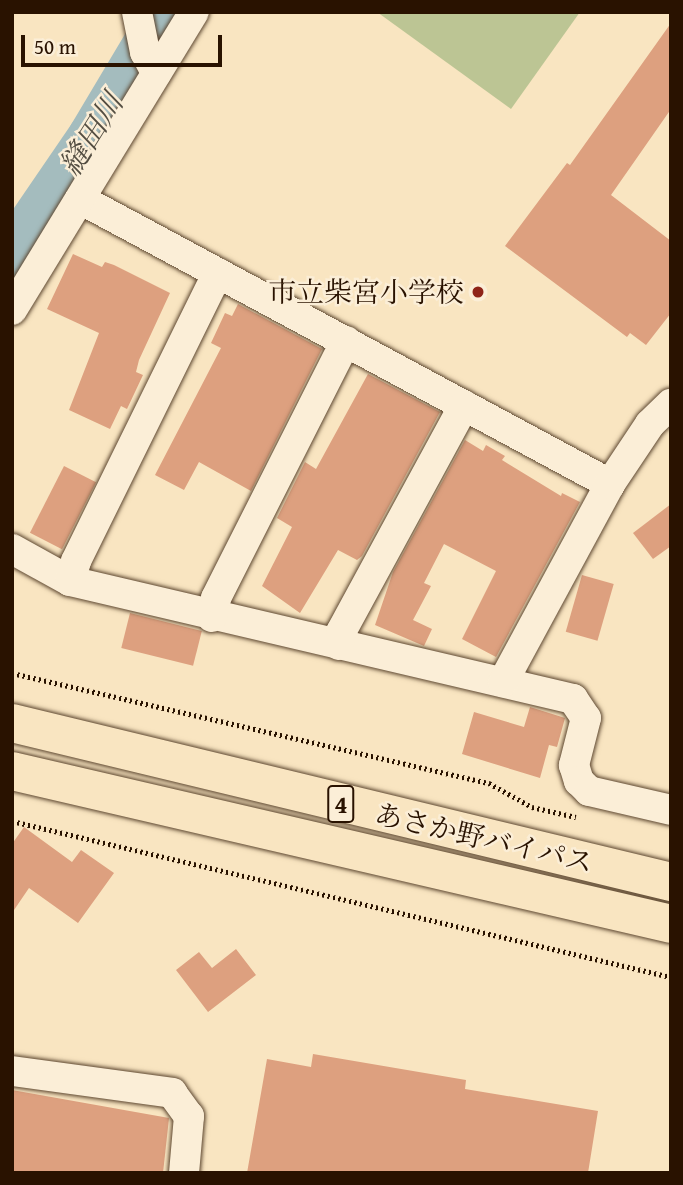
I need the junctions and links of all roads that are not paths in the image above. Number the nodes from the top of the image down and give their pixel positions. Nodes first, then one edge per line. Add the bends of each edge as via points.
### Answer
1 (137, 12) edge
2 (194, 12) edge
3 (156, 73) junction
4 (80, 199) junction
5 (218, 273) junction
6 (15, 301) edge
7 (345, 341) junction
8 (671, 404) edge
9 (464, 405) junction
10 (610, 484) junction
11 (12, 549) edge
12 (70, 581) junction
13 (212, 617) junction
14 (339, 645) junction
15 (503, 682) junction
16 (12, 723) edge
17 (12, 771) edge
18 (671, 810) edge
19 (671, 882) edge
20 (671, 924) edge
21 (12, 1071) edge
22 (184, 1173) edge

1 - 3 street via 145,52
2 - 3 street
3 - 4 street
4 - 5 street
4 - 6 street
5 - 7 street
5 - 12 street
7 - 9 street
7 - 13 street via 216,598
8 - 10 street via 650,424
9 - 10 street
9 - 14 street via 341,632
10 - 15 street
11 - 12 street
12 - 13 street
13 - 14 street
14 - 15 street
15 - 18 street via 577,701 586,718 575,772 589,791
16 - 19 highway, あさか野バイパス / 4
17 - 20 highway, あさか野バイパス / 4
21 - 22 street via 172,1093 189,1116

